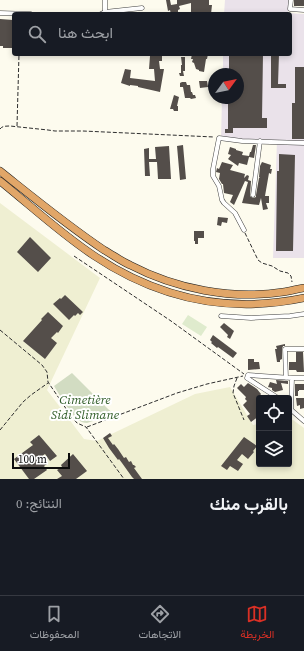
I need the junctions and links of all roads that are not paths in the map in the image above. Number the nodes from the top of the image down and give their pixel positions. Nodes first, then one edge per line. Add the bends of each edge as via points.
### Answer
1 (105, 0) edge
2 (291, 0) edge
3 (142, 8) dead end
4 (304, 10) edge
5 (103, 12) edge
6 (111, 12) edge
7 (0, 13) edge
8 (12, 13) edge
9 (260, 141) junction
10 (304, 142) edge
11 (0, 171) edge
12 (0, 182) edge
13 (253, 195) dead end
14 (244, 230) road end
15 (304, 288) edge
16 (304, 298) edge
17 (304, 314) edge
18 (221, 316) dead end
19 (304, 349) edge
20 (286, 378) junction
21 (292, 378) junction
22 (304, 378) edge
23 (273, 395) edge
24 (291, 395) edge
25 (292, 411) edge
26 (304, 421) edge

1 - 5 street
2 - 4 street via 290,9
3 - 6 street
7 - 8 street
9 - 10 street
9 - 13 street
9 - 14 street via 219,138 213,169 213,176 224,204 235,213
11 - 15 highway via 84,236 130,265 160,278 205,291 231,294 254,295
12 - 16 highway via 92,254 116,269 158,289 192,298 242,304
17 - 18 street via 251,318
19 - 20 street via 286,349
20 - 21 street
20 - 23 street via 247,376
21 - 22 street
21 - 24 street
25 - 26 street

